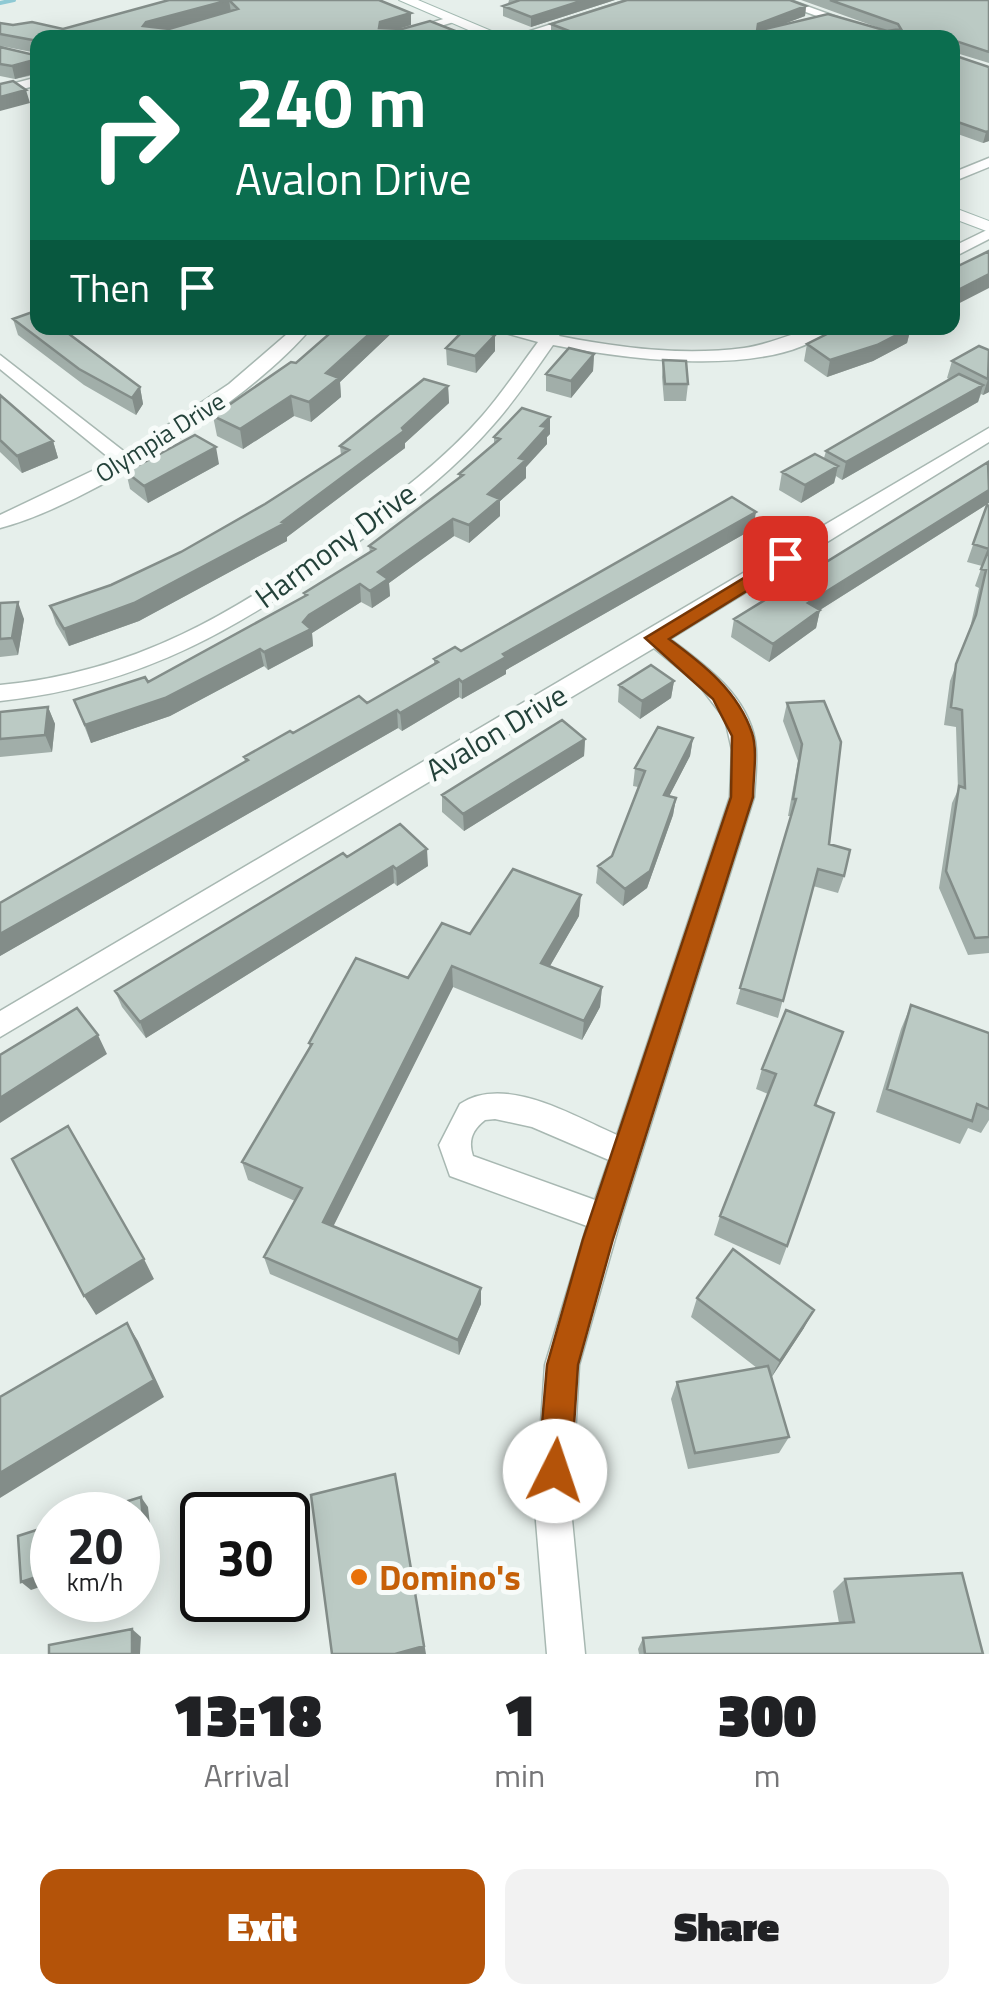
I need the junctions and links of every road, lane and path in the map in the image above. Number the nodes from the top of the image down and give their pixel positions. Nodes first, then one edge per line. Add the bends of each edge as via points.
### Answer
1 (406, 0) edge
2 (639, 0) edge
3 (779, 0) edge
4 (827, 16) junction
5 (453, 18) junction
6 (811, 22) edge
7 (413, 30) edge
8 (482, 30) edge
9 (539, 30) edge
10 (867, 30) edge
11 (30, 83) edge
12 (0, 91) edge
13 (989, 162) edge
14 (960, 175) edge
15 (960, 216) edge
16 (989, 230) edge
17 (960, 249) edge
18 (296, 335) edge
19 (550, 335) edge
20 (561, 335) edge
21 (804, 335) edge
22 (0, 360) edge
23 (986, 439) edge
24 (124, 461) junction
25 (0, 522) edge
26 (655, 638) junction
27 (0, 694) edge
28 (0, 1025) edge
29 (626, 1153) junction
30 (604, 1218) junction
31 (566, 1654) edge

1 - 5 main road
2 - 9 street
3 - 4 street
4 - 6 street
4 - 10 street
5 - 7 street
5 - 8 main road
11 - 12 street
13 - 14 street
15 - 16 main road
16 - 17 street
18 - 24 street, Olympia Drive via 210,410
19 - 27 street, Harmony Drive via 480,429 419,486 288,586 130,669 68,687
20 - 21 street via 664,357 714,356
22 - 24 street
23 - 26 street, Avalon Drive
24 - 25 street, Olympia Drive
26 - 28 street, Avalon Drive
26 - 29 street via 721,694 743,736 742,797
29 - 30 street
29 - 30 street via 502,1105 480,1108 463,1120 454,1144 461,1166 474,1173
30 - 31 street via 562,1365 552,1509

